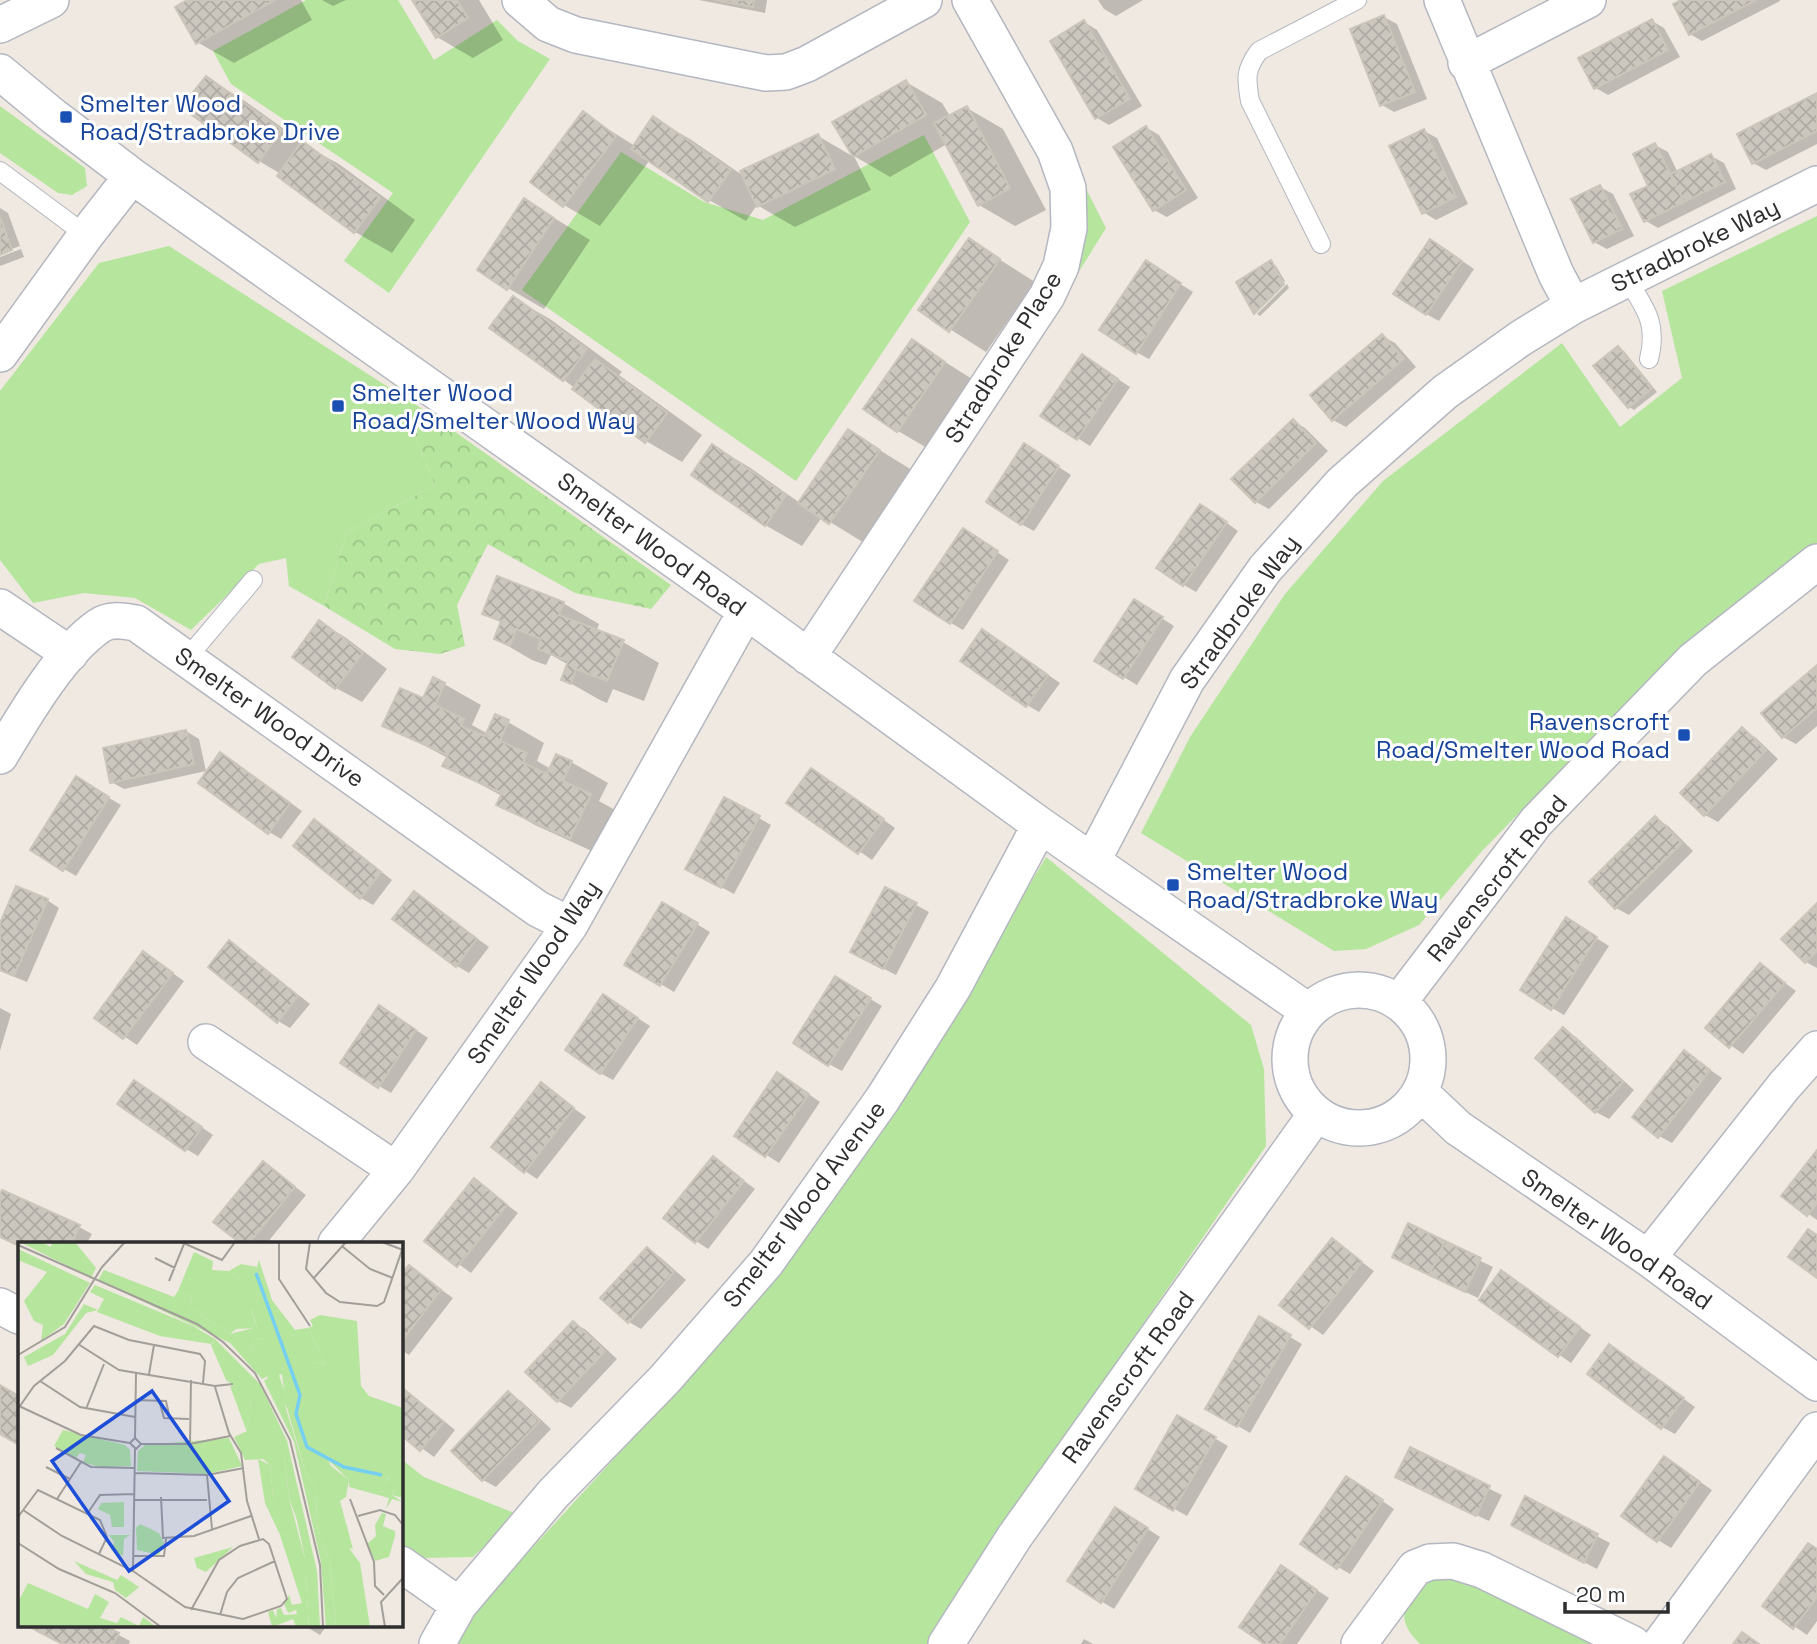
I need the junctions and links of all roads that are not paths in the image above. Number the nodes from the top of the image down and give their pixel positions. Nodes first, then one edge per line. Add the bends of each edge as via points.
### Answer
1 (51, 0) edge
2 (520, 0) edge
3 (923, 0) edge
4 (970, 0) edge
5 (1357, 0) edge
6 (1441, 0) edge
7 (1588, 0) edge
8 (0, 25) edge
9 (1466, 64) junction
10 (0, 72) edge
11 (0, 171) edge
12 (132, 176) junction
13 (1817, 184) edge
14 (86, 235) junction
15 (1321, 244) dead end
16 (1627, 279) junction
17 (1573, 306) junction
18 (0, 355) edge
19 (1649, 359) dead end
20 (1817, 562) edge
21 (253, 580) dead end
22 (0, 607) edge
23 (746, 611) junction
24 (69, 654) junction
25 (808, 657) junction
26 (187, 658) junction
27 (0, 756) edge
28 (1040, 825) junction
29 (1093, 860) junction
30 (570, 925) junction
31 (1399, 1002) junction
32 (1308, 1011) junction
33 (206, 1042) dead end
34 (1817, 1048) edge
35 (1420, 1092) junction
36 (1316, 1114) junction
37 (396, 1170) junction
38 (336, 1242) edge
39 (1648, 1258) junction
40 (0, 1306) edge
41 (18, 1315) edge
42 (1817, 1383) edge
43 (1817, 1430) edge
44 (402, 1565) edge
45 (459, 1605) junction
46 (1374, 1640) edge
47 (437, 1644) edge
48 (946, 1644) edge
49 (1633, 1644) edge
50 (1660, 1644) edge

1 - 8 street
2 - 3 street via 548,24 576,35 765,73 807,64
4 - 25 street, Stradbroke Place via 1055,151 1068,188 1069,228 1061,266 1047,296
5 - 15 lane via 1259,51 1246,80 1250,101
6 - 9 street
7 - 9 street
9 - 17 street
10 - 12 street, Smelter Wood Road
11 - 14 lane
12 - 14 street
12 - 23 street, Smelter Wood Road
13 - 16 street, Stradbroke Way
14 - 18 street
16 - 17 street, Stradbroke Way
16 - 19 lane via 1649,316 1654,339
17 - 29 street, Stradbroke Way via 1445,392 1342,482 1265,569 1186,680
20 - 31 street, Ravenscroft Road via 1693,660 1536,822
21 - 26 lane
22 - 24 street
23 - 25 street, Smelter Wood Road
23 - 30 street, Smelter Wood Way
24 - 26 street, Smelter Wood Drive via 101,624 121,620 136,623
24 - 27 street, Smelter Wood Drive
25 - 28 street, Smelter Wood Road
26 - 30 street, Smelter Wood Drive via 538,909
28 - 29 street, Smelter Wood Road
28 - 45 street, Smelter Wood Avenue via 954,988 882,1100 766,1264 665,1379 553,1494
29 - 32 street, Smelter Wood Road
30 - 37 street, Smelter Wood Way
31 - 32 street via 1380,993 1356,990 1328,996
31 - 35 street via 1416,1019 1427,1046 1428,1070
32 - 36 street via 1291,1043 1290,1067 1300,1096
33 - 37 street
34 - 39 street
35 - 36 street via 1405,1111 1378,1126 1354,1128
35 - 39 street, Smelter Wood Road via 1458,1128
36 - 48 street, Ravenscroft Road via 1015,1536
37 - 38 street, Smelter Wood Way
39 - 42 street, Smelter Wood Road
40 - 41 street
43 - 50 street
44 - 45 street
45 - 47 street, Smelter Wood Avenue
46 - 49 street via 1415,1568 1453,1561 1482,1570

